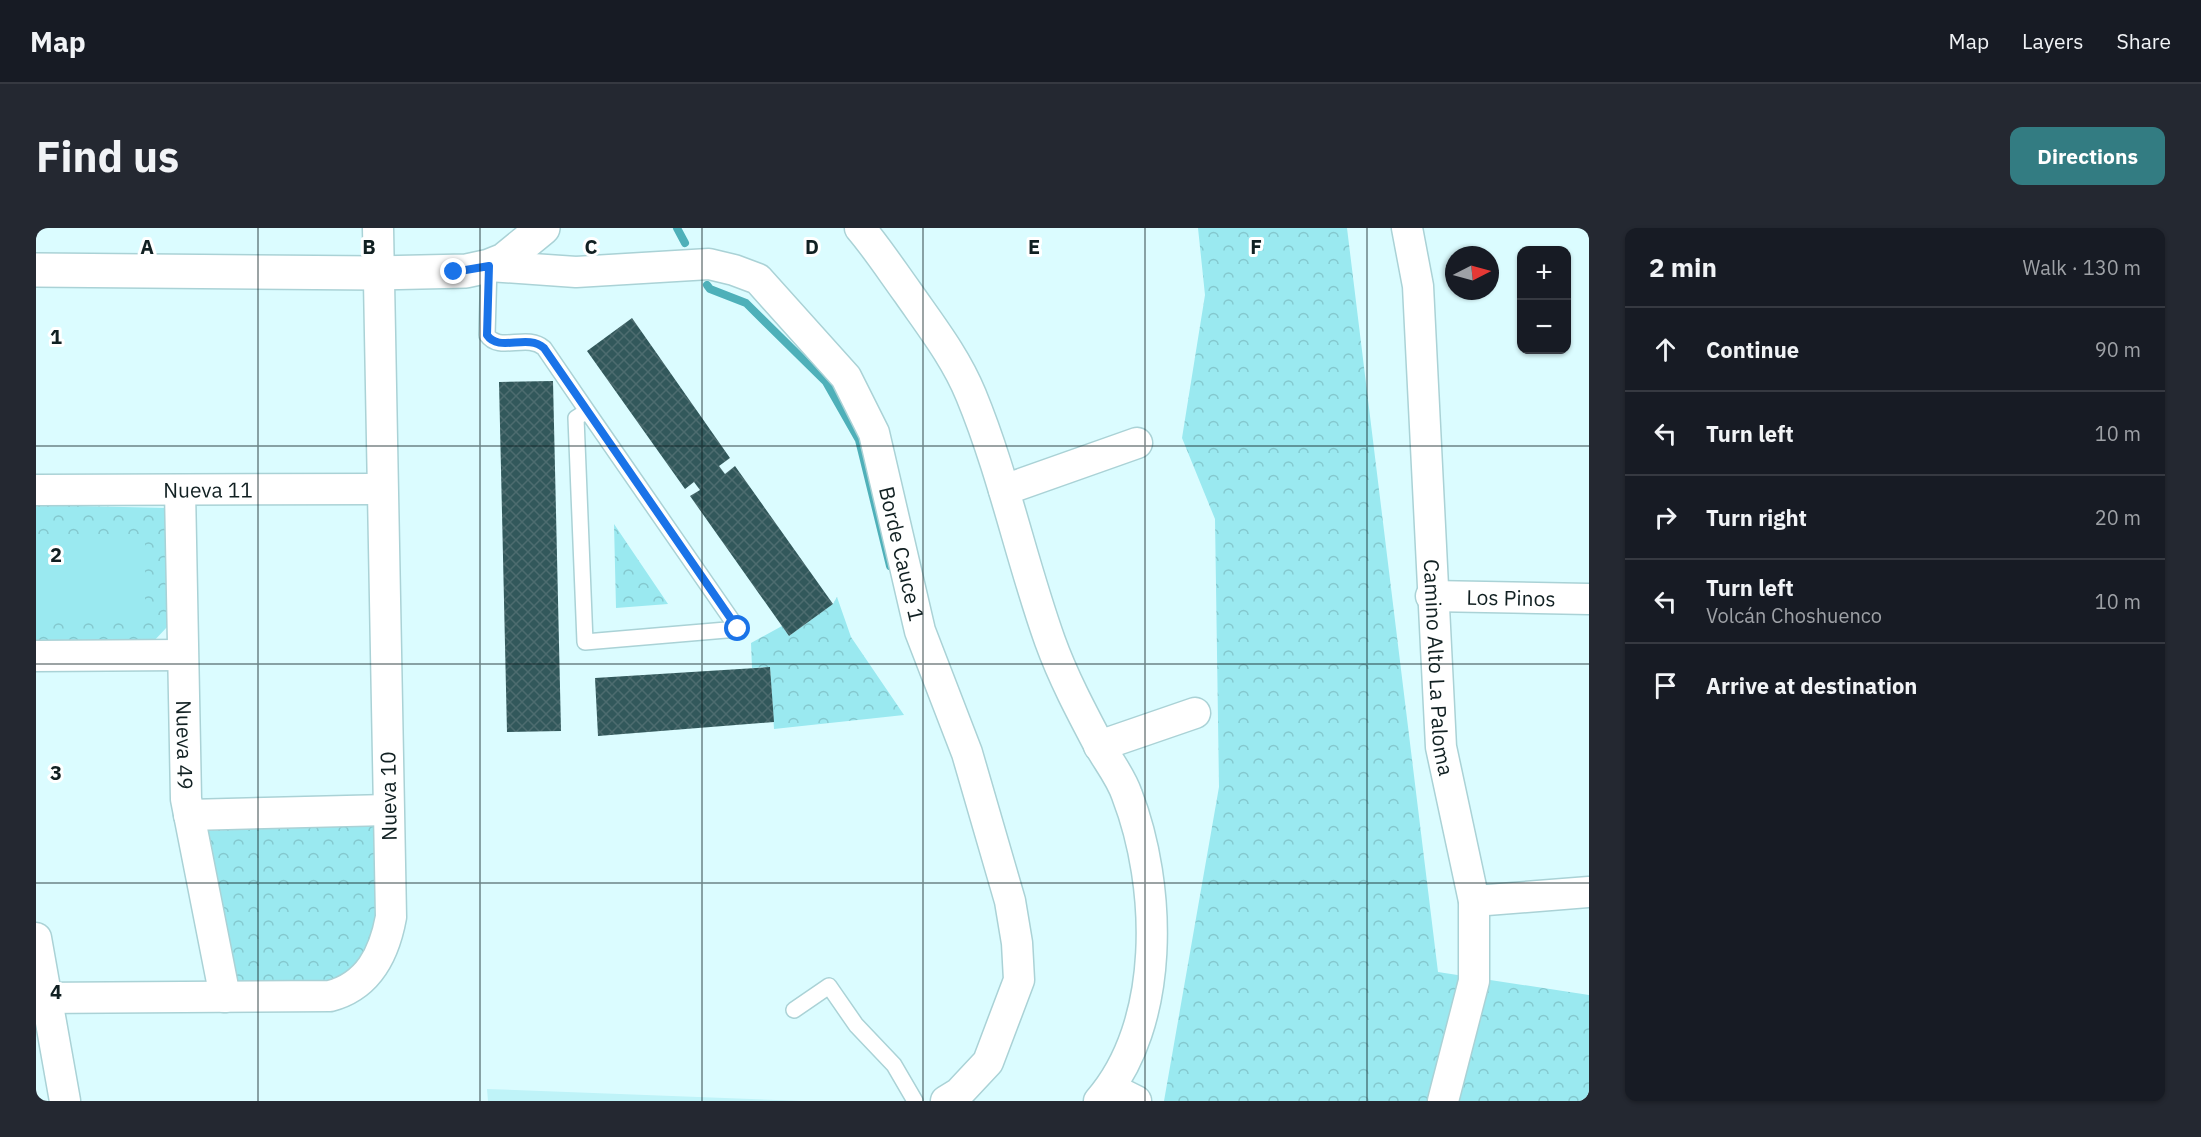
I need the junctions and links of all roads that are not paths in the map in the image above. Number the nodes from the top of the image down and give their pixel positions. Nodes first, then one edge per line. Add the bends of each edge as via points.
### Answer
1 (378, 228) edge
2 (543, 228) edge
3 (861, 228) edge
4 (1407, 228) edge
5 (489, 266) junction
6 (36, 270) edge
7 (376, 273) junction
8 (587, 411) junction
9 (1137, 443) dead end
10 (382, 489) junction
11 (36, 490) edge
12 (180, 490) junction
13 (1004, 490) junction
14 (1431, 596) junction
15 (1589, 599) edge
16 (182, 655) junction
17 (36, 656) edge
18 (1195, 713) dead end
19 (1099, 746) junction
20 (388, 810) junction
21 (189, 815) junction
22 (1589, 892) edge
23 (1474, 901) junction
24 (36, 938) edge
25 (225, 997) junction
26 (42, 998) edge
27 (794, 1010) dead end
28 (1115, 1097) edge
29 (65, 1101) edge
30 (915, 1101) edge
31 (946, 1101) edge
32 (1443, 1101) edge

1 - 7 street, Nueva 10
2 - 5 street via 519,250
3 - 13 street via 958,367
4 - 14 street, Camino Alto La Paloma via 1418,286
5 - 7 street via 454,272
5 - 8 lane via 487,335 497,343 537,342
5 - 31 street, Borde Cauce 1 via 576,272 709,264 734,270 758,279 846,377 874,433 920,631 967,753 1010,901 1017,943 1019,980 988,1062
6 - 7 street
7 - 10 street, Nueva 10
8 - 8 lane via 576,418 585,642 738,629
9 - 13 street
10 - 12 street, Nueva 11
10 - 20 street, Nueva 10
11 - 12 street, Nueva 11
12 - 16 street, Nueva 49
13 - 19 street via 1058,661
14 - 15 street, Los Pinos
14 - 23 street, Camino Alto La Paloma via 1441,747
16 - 17 street
16 - 21 street, Nueva 49 via 184,780
18 - 19 street
19 - 28 street via 1127,793 1146,867 1151,906 1152,947 1146,993 1136,1039
20 - 21 street
20 - 25 street, Nueva 10 via 392,918 387,941 370,972 357,984 330,996
21 - 25 street, Nueva 49
22 - 23 street
23 - 32 street, Camino Alto La Paloma via 1474,981
24 - 26 street
25 - 26 street, Nueva 10
26 - 29 street
27 - 30 lane via 829,986 856,1025 894,1065

